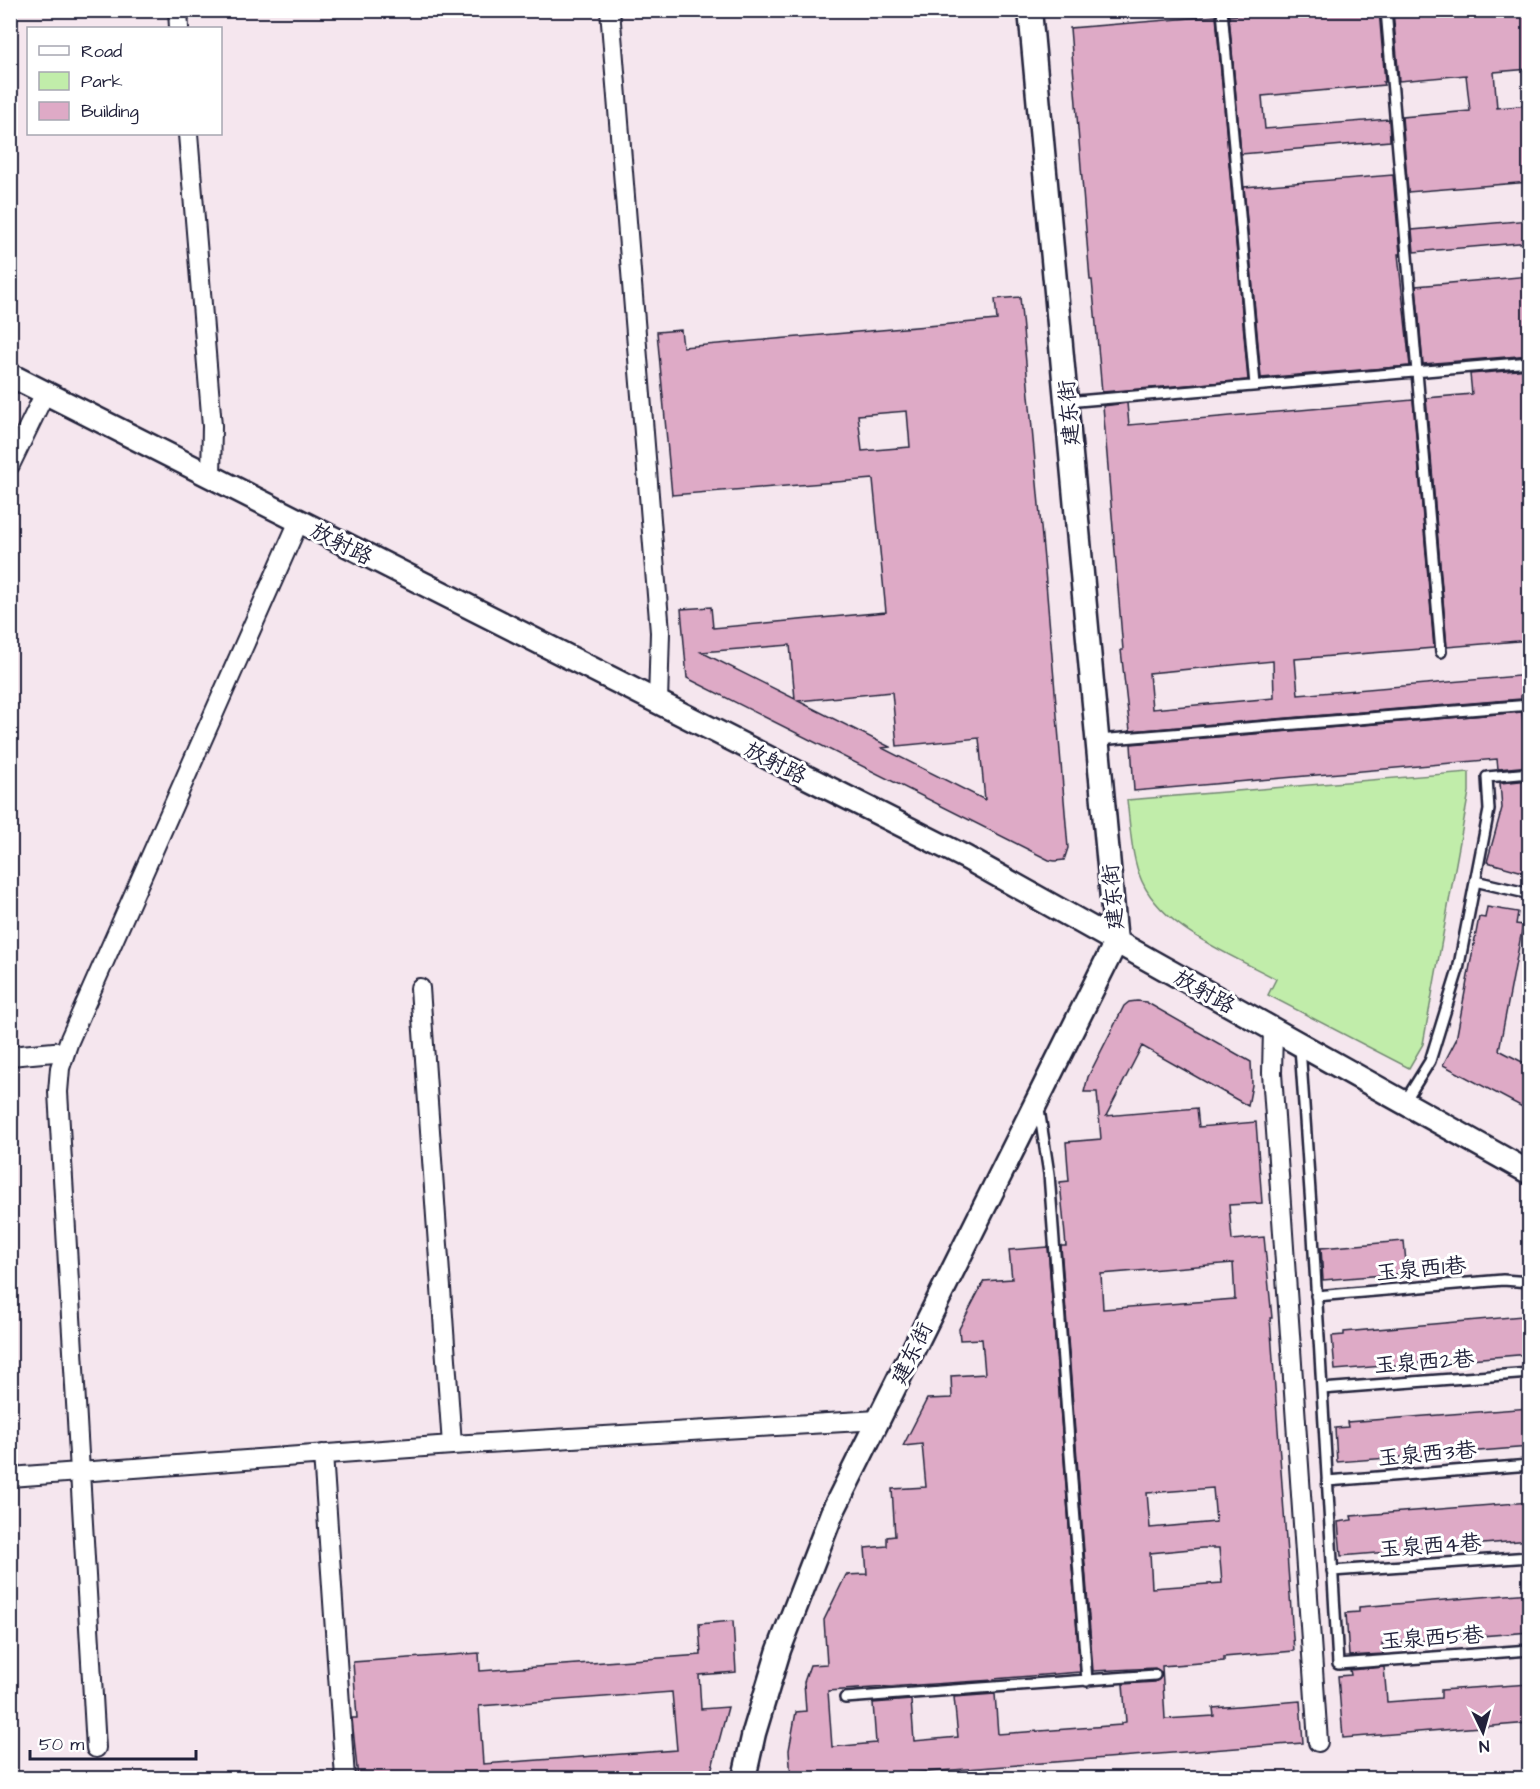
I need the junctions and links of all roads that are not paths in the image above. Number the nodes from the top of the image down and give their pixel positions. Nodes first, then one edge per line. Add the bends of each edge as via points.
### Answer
1 (178, 10) edge
2 (610, 10) edge
3 (1030, 10) edge
4 (1222, 10) edge
5 (1386, 10) edge
6 (179, 27) edge
7 (188, 135) edge
8 (1530, 362) edge
9 (1417, 372) junction
10 (10, 375) edge
11 (1255, 386) junction
12 (45, 393) junction
13 (1066, 402) junction
14 (10, 465) edge
15 (211, 477) junction
16 (298, 521) junction
17 (1441, 652) dead end
18 (658, 702) junction
19 (1530, 705) edge
20 (1098, 741) junction
21 (1530, 773) edge
22 (1475, 880) junction
23 (1530, 894) edge
24 (1116, 942) junction
25 (420, 988) dead end
26 (1273, 1029) junction
27 (1299, 1044) junction
28 (65, 1051) junction
29 (10, 1056) edge
30 (1037, 1099) junction
31 (1404, 1103) junction
32 (1530, 1173) edge
33 (1530, 1282) edge
34 (1316, 1296) junction
35 (1530, 1373) edge
36 (1322, 1389) junction
37 (878, 1420) junction
38 (452, 1445) junction
39 (323, 1454) junction
40 (1530, 1465) edge
41 (80, 1472) junction
42 (10, 1477) edge
43 (1327, 1481) junction
44 (1530, 1557) edge
45 (1332, 1571) junction
46 (1530, 1650) edge
47 (1155, 1675) dead end
48 (1088, 1681) junction
49 (845, 1698) dead end
50 (1318, 1742) dead end
51 (96, 1748) dead end
52 (345, 1779) edge
53 (744, 1779) edge

1 - 6 street
2 - 18 street via 660,632
3 - 13 street, 建东街
4 - 11 lane
5 - 9 lane
7 - 15 street via 212,426
8 - 9 lane
9 - 11 lane
9 - 17 lane
10 - 12 street, 放射路
11 - 13 lane
12 - 14 street
12 - 15 street, 放射路
13 - 20 street, 建东街
15 - 16 street, 放射路
16 - 18 street, 放射路
16 - 28 street
18 - 24 street, 放射路 via 965,857
19 - 20 lane
20 - 24 street, 建东街
21 - 22 lane via 1486,777 1489,810
22 - 23 lane
22 - 31 lane via 1458,970 1438,1041
24 - 26 street, 放射路
24 - 30 street, 建东街
25 - 38 street
26 - 27 street, 放射路
26 - 50 street via 1272,1073
27 - 31 street, 放射路
27 - 34 lane
28 - 29 street
28 - 41 street via 58,1092
30 - 37 street, 建东街
30 - 48 lane via 1049,1174
31 - 32 street, 放射路
33 - 34 lane, 玉泉西1巷 via 1503,1280
34 - 36 lane
35 - 36 lane, 玉泉西2巷
36 - 43 lane
37 - 38 street
37 - 53 street, 建东街 via 832,1513 779,1650
38 - 39 street
39 - 41 street
39 - 52 street
40 - 43 lane, 玉泉西3巷
41 - 42 street
41 - 51 street
43 - 45 lane
44 - 45 lane, 玉泉西4巷
45 - 46 lane, 玉泉西5巷 via 1338,1664
47 - 48 lane
48 - 49 lane

